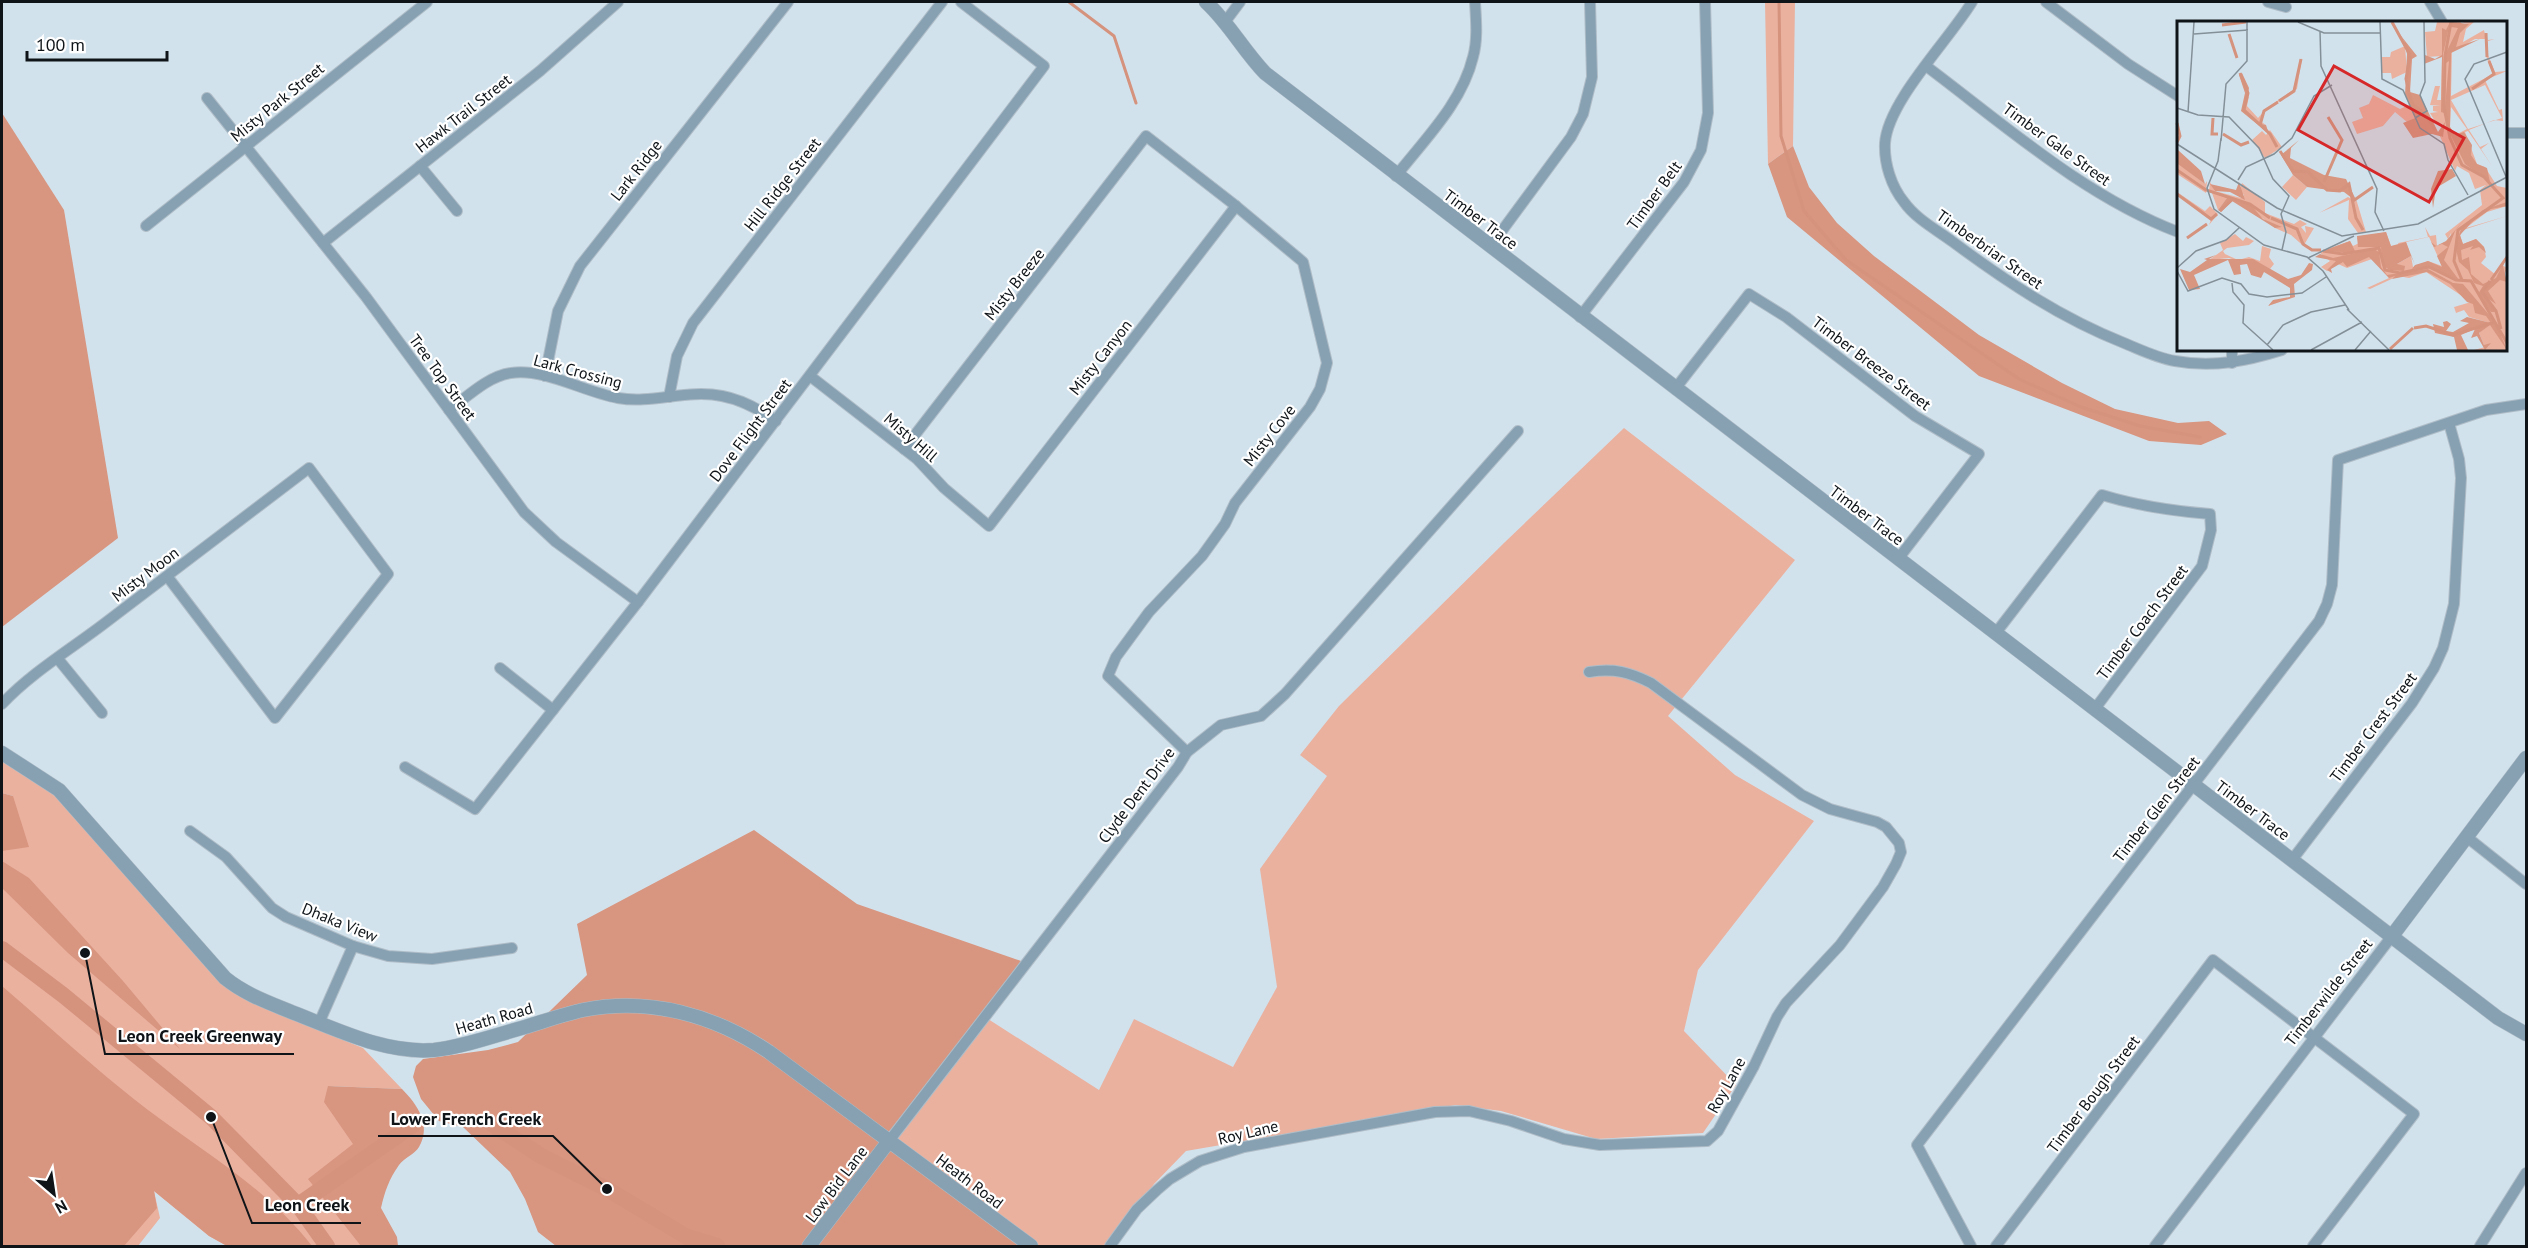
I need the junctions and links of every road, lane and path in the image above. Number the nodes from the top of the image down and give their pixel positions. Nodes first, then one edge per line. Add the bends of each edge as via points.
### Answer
1 (427, 2) edge
2 (618, 2) edge
3 (788, 2) edge
4 (942, 2) edge
5 (961, 2) edge
6 (1206, 2) edge
7 (1240, 2) edge
8 (1475, 2) edge
9 (1590, 2) edge
10 (1705, 2) edge
11 (1972, 2) edge
12 (2046, 2) edge
13 (2268, 2) edge
14 (2430, 2) edge
15 (2286, 7) dead end
16 (1225, 21) junction
17 (2441, 21) edge
18 (1926, 66) junction
19 (2177, 95) edge
20 (207, 98) dead end
21 (2507, 133) edge
22 (2526, 133) edge
23 (1146, 136) joint
24 (245, 147) junction
25 (420, 166) junction
26 (1396, 176) junction
27 (1236, 206) junction
28 (457, 212) dead end
29 (146, 226) dead end
30 (2177, 232) edge
31 (324, 243) junction
32 (1490, 247) junction
33 (1581, 316) junction
34 (2232, 351) edge
35 (2278, 351) edge
36 (2232, 363) junction
37 (545, 376) junction
38 (810, 376) junction
39 (1675, 389) junction
40 (669, 397) junction
41 (2526, 404) edge
42 (449, 410) junction
43 (776, 421) junction
44 (2449, 423) junction
45 (1518, 431) dead end
46 (904, 449) junction
47 (988, 526) joint
48 (1898, 559) junction
49 (167, 576) junction
50 (638, 602) junction
51 (1995, 634) junction
52 (58, 658) junction
53 (500, 668) dead end
54 (1589, 672) dead end
55 (2, 704) edge
56 (553, 710) junction
57 (2094, 710) junction
58 (102, 713) dead end
59 (1187, 752) junction
60 (2, 753) edge
61 (2526, 758) edge
62 (405, 767) dead end
63 (2194, 785) junction
64 (190, 831) dead end
65 (2468, 838) junction
66 (2292, 860) junction
67 (2526, 884) edge
68 (2392, 936) junction
69 (353, 946) junction
70 (512, 948) dead end
71 (319, 1023) junction
72 (2526, 1034) edge
73 (2313, 1037) junction
74 (889, 1142) junction
75 (2526, 1173) edge
76 (809, 1246) edge
77 (1031, 1246) edge
78 (1110, 1246) edge
79 (1971, 1246) edge
80 (1996, 1246) edge
81 (2155, 1246) edge
82 (2313, 1246) edge
83 (2480, 1246) edge

1 - 24 street, Misty Park Street
2 - 25 street, Hawk Trail Street via 540,71
3 - 37 street, Lark Ridge via 580,266 558,311
4 - 40 street, Hill Ridge Street via 693,323 677,356
5 - 38 street, Dove Flight Street via 1044,66
6 - 16 street, Timber Trace
7 - 16 street
8 - 26 street via 1476,43 1466,80 1451,106
9 - 32 street via 1592,77 1583,114
10 - 33 street, Timber Belt via 1708,113 1699,155 1684,182
11 - 18 street, Timberbriar Street
12 - 19 street
13 - 15 street
14 - 17 street
16 - 26 street, Timber Trace via 1265,73
18 - 30 street, Timber Gale Street via 2102,196
18 - 36 street, Timberbriar Street via 1894,111 1886,137 1888,172 1904,203 2009,283 2067,318 2172,361
20 - 24 street, Tree Top Street
21 - 22 street
23 - 27 street, Misty Cove
23 - 46 street, Misty Breeze
24 - 29 street, Misty Park Street
24 - 31 street, Tree Top Street
25 - 28 street
25 - 31 street, Hawk Trail Street
26 - 32 street, Timber Trace
27 - 47 street, Misty Canyon
27 - 59 street, Misty Cove via 1303,262 1327,363 1310,407 1234,503 1225,524 1202,556 1149,612 1116,657 1108,676
31 - 42 street, Tree Top Street
32 - 33 street, Timber Trace
33 - 39 street, Timber Trace
34 - 36 street
35 - 36 street, Timberbriar Street
37 - 40 street, Lark Crossing via 620,398
37 - 42 street, Lark Crossing via 508,373
38 - 43 street, Dove Flight Street
38 - 46 street, Misty Hill
39 - 48 street, Timber Trace
39 - 48 street, Timber Breeze Street via 1749,294 1786,317 1915,416 1978,454
40 - 43 street, Lark Crossing via 698,393 724,396 750,404
41 - 44 street via 2499,407
42 - 50 street, Tree Top Street via 524,512 556,542
43 - 50 street, Dove Flight Street
44 - 63 street, Timber Glen Street via 2338,460 2332,585 2327,604 2313,629
44 - 66 street, Timber Crest Street via 2461,478 2454,604 2443,648 2412,703
45 - 59 street, Clyde Dent Drive via 1285,694 1261,716 1221,725
46 - 47 street, Misty Hill
48 - 51 street, Timber Trace
49 - 49 street, Misty Moon via 309,468 388,574 275,718
49 - 52 street, Misty Moon
50 - 56 street, Dove Flight Street
51 - 57 street, Timber Trace
51 - 57 street, Timber Coach Street via 2102,495 2162,510 2210,514 2211,530 2202,566
52 - 55 street, Misty Moon
52 - 58 street
53 - 56 street
54 - 78 street, Roy Lane via 1609,669 1651,683 1802,795 1830,809 1877,822 1899,843 1900,853 1882,887 1840,945 1777,1017 1718,1131 1707,1141 1600,1145 1564,1139 1491,1115 1457,1110 1244,1146 1200,1161 1170,1179 1137,1209
56 - 62 street, Dove Flight Street via 475,809
57 - 63 street, Timber Trace
59 - 74 street, Clyde Dent Drive
60 - 71 street, Heath Road via 59,790 225,978 249,994
61 - 65 street, Timberwilde Street
63 - 66 street, Timber Trace
63 - 79 street, Timber Glen Street via 1917,1145
64 - 69 street, Dhaka View via 226,857 272,908
65 - 67 street
65 - 68 street, Timberwilde Street
66 - 68 street, Timber Trace
68 - 72 street, Timber Trace via 2498,1018
68 - 73 street, Timberwilde Street
69 - 70 street, Dhaka View via 388,956 432,959
69 - 71 street
71 - 74 street, Heath Road via 399,1048 432,1050 468,1044 582,1011 631,1006 680,1011 748,1038
73 - 80 street, Timber Bough Street via 2213,960
73 - 81 street, Timberwilde Street
73 - 82 street via 2414,1114
74 - 76 street, Low Bid Lane
74 - 77 street, Heath Road
75 - 83 street

